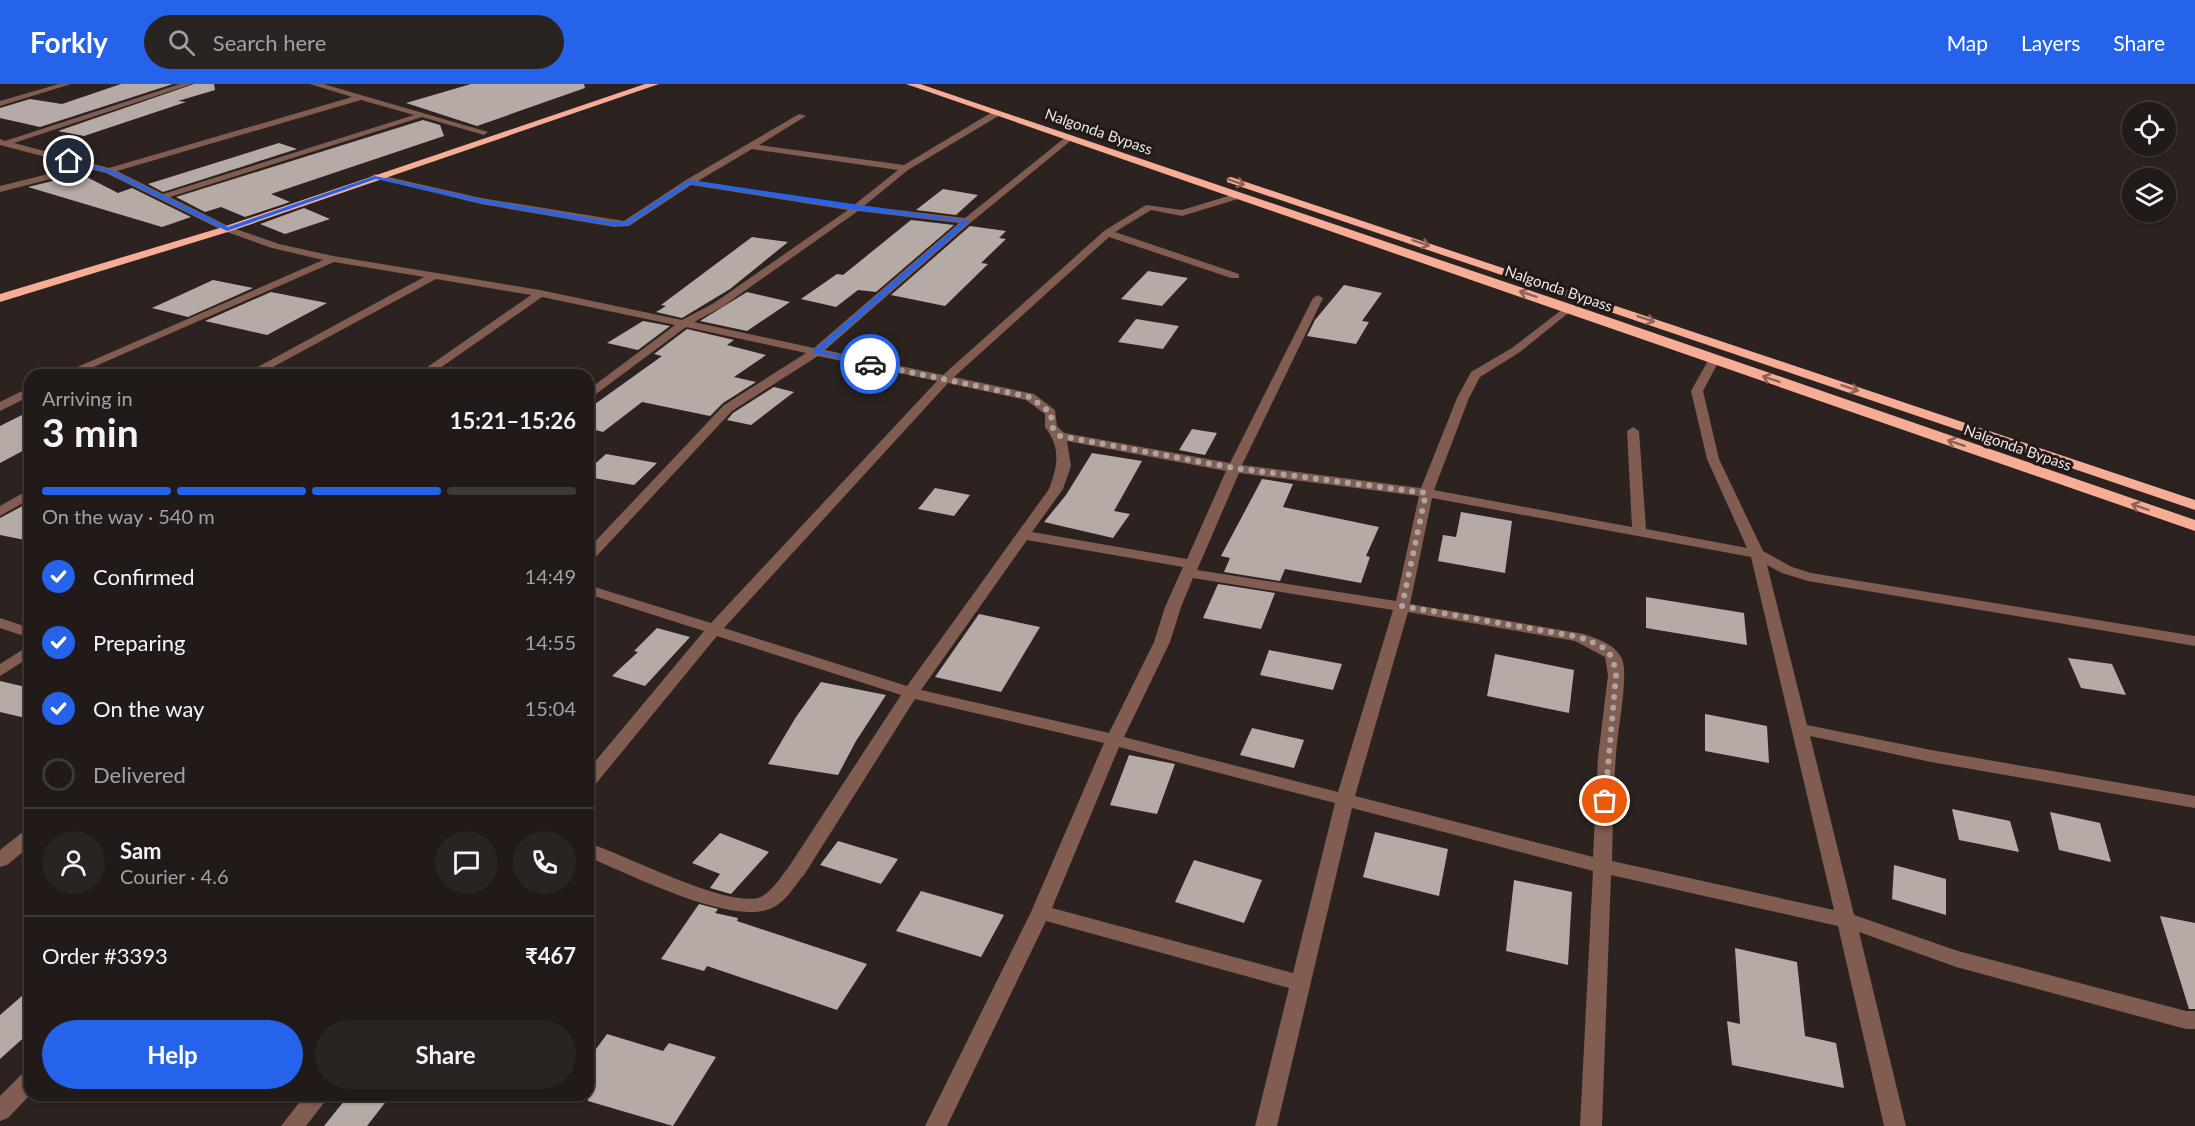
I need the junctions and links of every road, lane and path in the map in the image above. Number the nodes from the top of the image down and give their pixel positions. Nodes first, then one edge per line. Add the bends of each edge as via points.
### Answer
1 (67, 84) edge
2 (188, 84) edge
3 (314, 84) edge
4 (630, 84) edge
5 (654, 84) edge
6 (911, 84) edge
7 (941, 84) edge
8 (358, 98) junction
9 (0, 104) edge
10 (997, 113) junction
11 (422, 115) junction
12 (802, 116) dead end
13 (484, 132) junction
14 (1070, 138) junction
15 (3, 142) edge
16 (751, 146) junction
17 (90, 166) junction
18 (905, 168) junction
19 (109, 171) junction
20 (375, 177) junction
21 (689, 182) junction
22 (0, 189) edge
23 (165, 196) junction
24 (1238, 196) junction
25 (856, 208) junction
26 (967, 221) junction
27 (216, 223) junction
28 (227, 229) junction
29 (1107, 233) junction
30 (333, 259) junction
31 (436, 275) junction
32 (1235, 276) dead end
33 (0, 288) edge
34 (540, 293) junction
35 (0, 298) edge
36 (1317, 298) dead end
37 (1568, 308) junction
38 (685, 323) junction
39 (816, 352) junction
40 (1714, 359) junction
41 (79, 369) edge
42 (260, 369) edge
43 (431, 369) edge
44 (945, 380) junction
45 (594, 391) edge
46 (24, 394) edge
47 (0, 406) edge
48 (1633, 431) dead end
49 (1060, 436) junction
50 (1234, 468) junction
51 (1426, 493) junction
52 (24, 496) edge
53 (2195, 505) edge
54 (0, 512) edge
55 (2195, 526) edge
56 (1639, 533) junction
57 (1024, 535) junction
58 (594, 551) edge
59 (1757, 554) junction
60 (1190, 568) junction
61 (594, 591) edge
62 (1402, 606) junction
63 (0, 623) edge
64 (713, 630) junction
65 (24, 631) edge
66 (2195, 641) edge
67 (24, 654) edge
68 (0, 671) edge
69 (911, 693) junction
70 (1801, 729) junction
71 (1114, 740) junction
72 (594, 775) edge
73 (1345, 799) junction
74 (2195, 802) edge
75 (24, 841) edge
76 (594, 852) edge
77 (0, 860) edge
78 (1601, 867) junction
79 (1041, 912) junction
80 (1846, 920) junction
81 (1300, 983) junction
82 (2195, 1020) edge
83 (24, 1087) edge
84 (314, 1101) edge
85 (0, 1111) edge
86 (292, 1126) edge
87 (936, 1126) edge
88 (1266, 1126) edge
89 (1591, 1126) edge
90 (1895, 1126) edge

1 - 9 street
2 - 15 street
3 - 8 street
4 - 13 highway
5 - 20 highway
6 - 10 highway, Nalgonda Bypass
7 -> 53 highway, Nalgonda Bypass
8 - 11 street
8 - 19 street
10 - 14 highway, Nalgonda Bypass
10 - 18 street
11 - 13 street
11 - 23 street
12 - 16 street
13 - 27 highway
14 - 24 highway, Nalgonda Bypass
14 - 26 street
15 - 17 street
16 - 18 street
16 - 21 street
17 - 19 street
17 - 22 street
18 - 25 street
19 - 23 street
20 - 21 street via 481,201 614,224 626,224
20 - 28 highway
21 - 25 street
23 - 27 street
24 - 29 street via 1182,213 1149,207
37 -> 24 highway, Nalgonda Bypass
25 - 26 street
25 - 38 street via 718,305
26 - 39 street
27 - 28 street
27 - 33 highway
28 - 30 street via 276,246
28 - 35 highway
29 - 32 street
29 - 44 street
30 - 31 street
30 - 41 street
31 - 34 street
31 - 42 street
34 - 38 street
34 - 43 street
36 - 50 street
37 - 40 highway, Nalgonda Bypass
37 - 51 street via 1516,350 1475,375
38 - 39 street
38 - 45 street
39 - 44 street
39 - 58 street via 728,408
55 -> 40 highway, Nalgonda Bypass
40 - 59 street via 1697,391 1713,459
44 - 49 street via 1030,397 1051,413 1052,427
44 - 64 street
46 - 47 street
48 - 56 street
49 - 50 street
49 - 57 street via 1065,466 1056,489
50 - 51 street
50 - 60 street
51 - 56 street
51 - 62 street
52 - 54 street
56 - 59 street
57 - 60 street
57 - 69 street
59 - 66 street via 1808,577
59 - 70 street
60 - 62 street
60 - 71 street via 1162,642
61 - 64 street
62 - 73 street
62 - 78 street via 1579,637 1611,654 1616,675
63 - 65 street
64 - 69 street
64 - 72 street
67 - 68 street
69 - 71 street
69 - 76 street via 797,870 776,895 762,904 743,906 710,898
70 - 74 street
70 - 80 street
71 - 73 street
71 - 79 street
73 - 78 street
73 - 81 street
75 - 77 street
78 - 80 street
78 - 89 street
79 - 81 street
79 - 87 street
80 - 82 street via 1956,959
80 - 90 street
81 - 88 street
83 - 85 street
84 - 86 street

